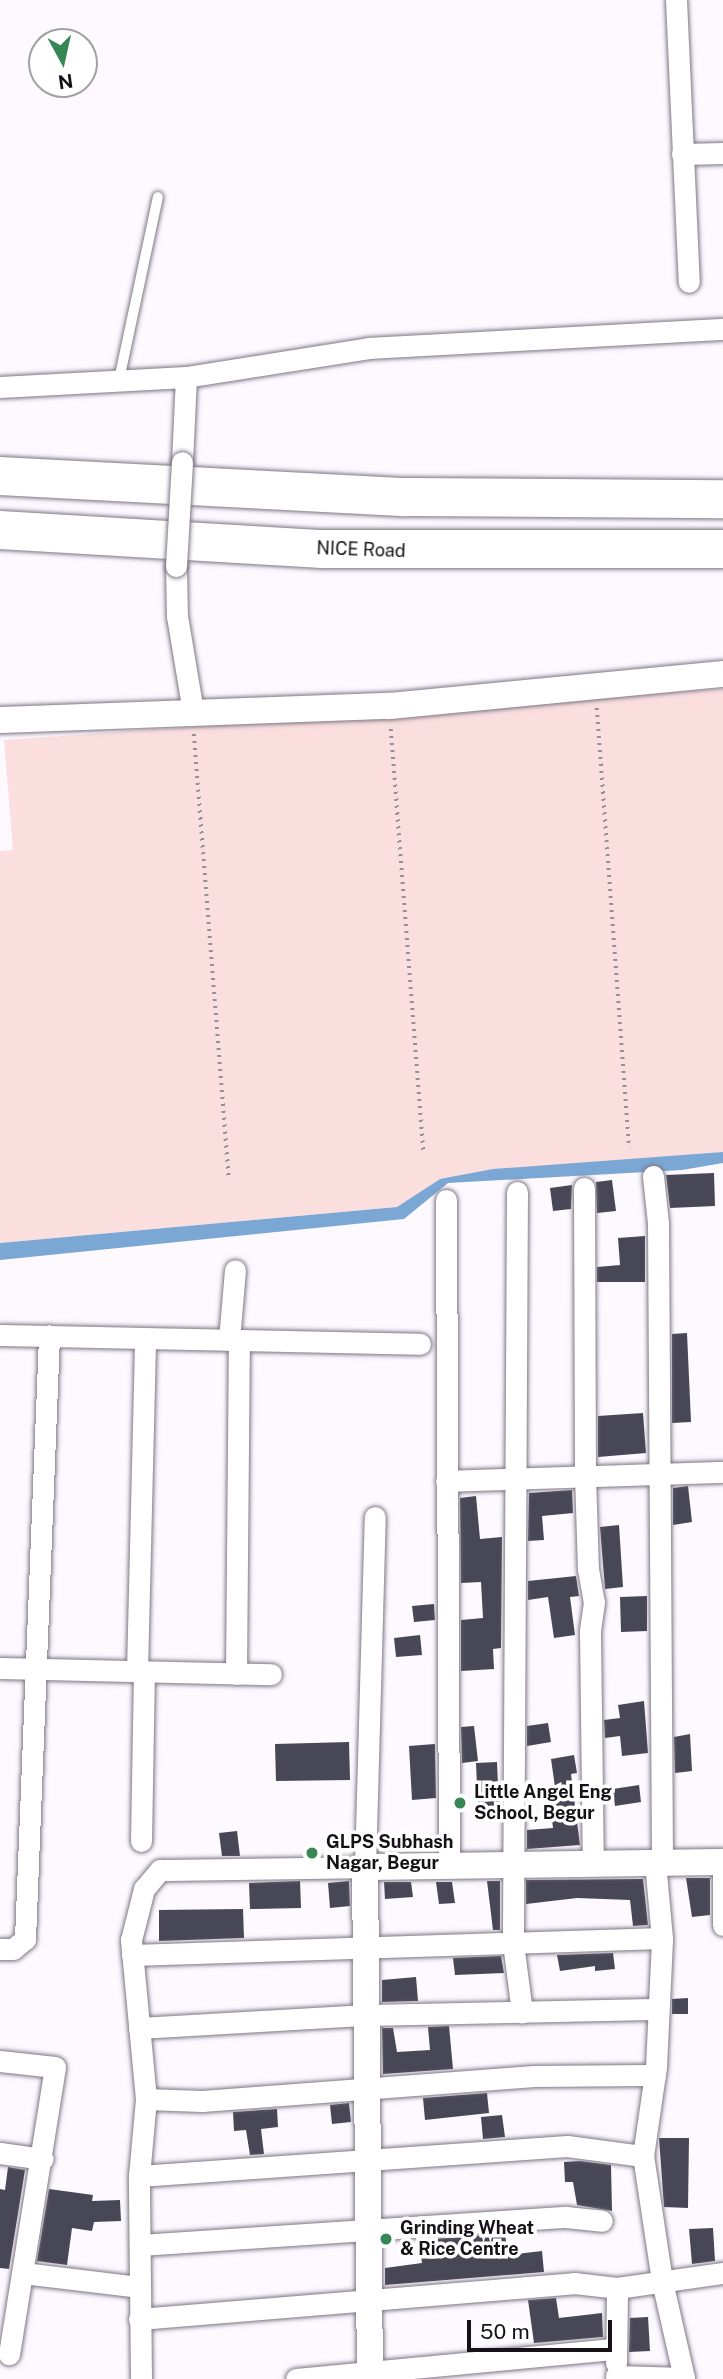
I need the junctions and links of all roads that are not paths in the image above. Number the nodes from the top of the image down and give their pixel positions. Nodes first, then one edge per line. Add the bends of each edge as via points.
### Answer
1 (676, 0) edge
2 (723, 153) edge
3 (682, 154) junction
4 (158, 197) dead end
5 (689, 282) dead end
6 (723, 329) edge
7 (186, 377) junction
8 (119, 380) junction
9 (0, 387) edge
10 (0, 476) edge
11 (723, 499) edge
12 (0, 530) edge
13 (723, 549) edge
14 (723, 674) edge
15 (193, 712) junction
16 (0, 720) edge
17 (653, 1176) dead end
18 (584, 1188) dead end
19 (517, 1192) dead end
20 (446, 1200) dead end
21 (234, 1270) dead end
22 (0, 1335) edge
23 (49, 1335) junction
24 (145, 1339) junction
25 (234, 1340) junction
26 (420, 1343) dead end
27 (723, 1472) edge
28 (656, 1473) junction
29 (585, 1475) junction
30 (515, 1479) junction
31 (446, 1481) junction
32 (375, 1517) dead end
33 (0, 1668) edge
34 (38, 1669) junction
35 (141, 1671) junction
36 (236, 1674) junction
37 (271, 1674) dead end
38 (141, 1841) dead end
39 (723, 1862) edge
40 (658, 1863) junction
41 (593, 1864) junction
42 (515, 1865) junction
43 (449, 1866) junction
44 (365, 1867) junction
45 (723, 1925) edge
46 (662, 1938) junction
47 (514, 1943) junction
48 (366, 1947) junction
49 (0, 1949) edge
50 (132, 1955) junction
51 (658, 2009) junction
52 (522, 2012) junction
53 (367, 2015) junction
54 (139, 2028) junction
55 (0, 2061) edge
56 (655, 2075) junction
57 (368, 2091) junction
58 (146, 2099) junction
59 (0, 2153) edge
60 (643, 2156) junction
61 (369, 2158) junction
62 (43, 2159) junction
63 (139, 2176) junction
64 (602, 2221) dead end
65 (370, 2229) junction
66 (141, 2245) junction
67 (23, 2273) junction
68 (723, 2273) edge
69 (662, 2281) junction
70 (138, 2287) junction
71 (617, 2288) junction
72 (370, 2299) junction
73 (139, 2319) junction
74 (616, 2349) junction
75 (9, 2354) dead end
76 (370, 2375) edge
77 (615, 2378) edge
78 (141, 2379) edge
79 (296, 2379) edge

1 - 3 street
2 - 3 street
3 - 5 street
4 - 8 lane
6 - 7 street via 369,348
7 - 8 street
7 - 15 street, bridge via 177,616
8 - 9 street
10 - 11 highway via 405,497
12 - 13 highway, NICE Road via 348,550
14 - 15 street via 390,706
15 - 16 street
17 - 28 street via 658,1223
18 - 29 street
19 - 30 street
20 - 31 street
21 - 25 street
22 - 23 street
23 - 24 street
23 - 34 street
24 - 25 street
24 - 35 street
25 - 26 street
25 - 36 street
27 - 28 street
28 - 29 street
28 - 40 street
29 - 30 street
29 - 41 street via 593,1602
30 - 31 street
30 - 42 street
31 - 43 street
32 - 44 street
33 - 34 street
34 - 35 street
34 - 49 street via 25,1939 13,1950
35 - 36 street
35 - 38 street
36 - 37 street
39 - 40 street
39 - 45 street
40 - 41 street
40 - 46 street
41 - 42 street
42 - 43 street
42 - 47 street
43 - 44 street
44 - 48 street
44 - 50 street via 160,1871 144,1889 131,1940
46 - 47 street
46 - 51 street
47 - 48 street
47 - 52 street
48 - 50 street
48 - 53 street
50 - 54 street
51 - 52 street
51 - 56 street
52 - 53 street
53 - 54 street
53 - 57 street
54 - 58 street
55 - 62 street via 55,2067
56 - 57 street via 534,2076
56 - 60 street
57 - 58 street via 202,2101
57 - 61 street
58 - 63 street
59 - 62 street
60 - 61 street via 567,2146
60 - 69 street
61 - 63 street
61 - 65 street
62 - 67 street
63 - 66 street
64 - 65 street via 566,2217
65 - 66 street
65 - 72 street
66 - 70 street
67 - 70 street
67 - 75 street
68 - 69 street
69 - 71 street
69 - 77 street via 684,2378
70 - 73 street
71 - 72 street via 575,2283
71 - 74 street
72 - 73 street
72 - 76 street
73 - 78 street
74 - 76 street
74 - 77 street
76 - 79 street

